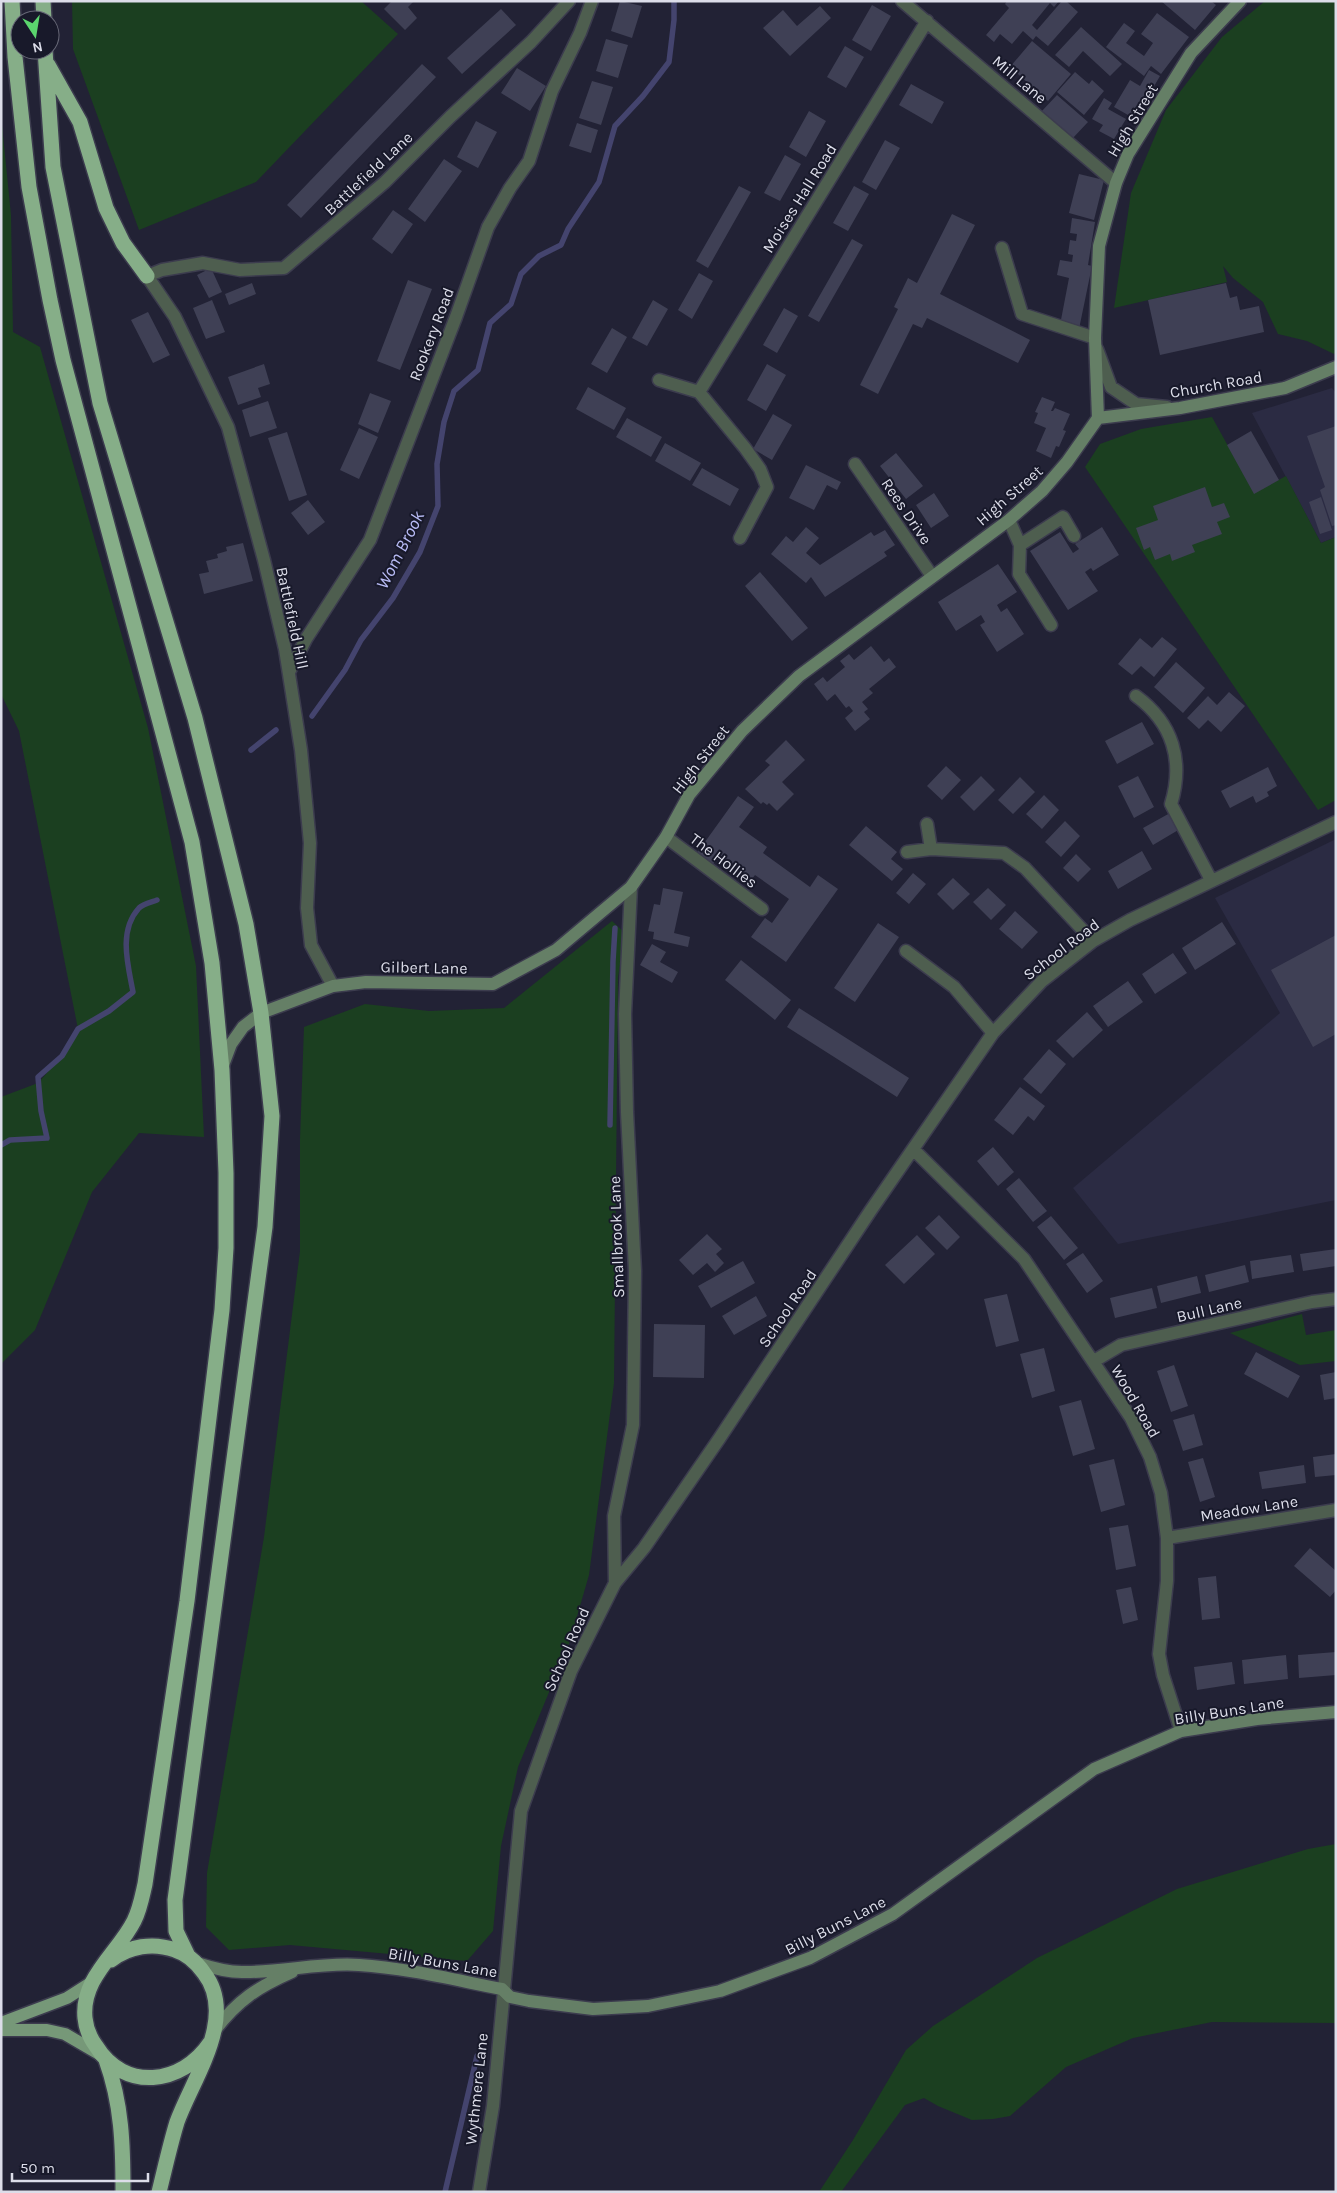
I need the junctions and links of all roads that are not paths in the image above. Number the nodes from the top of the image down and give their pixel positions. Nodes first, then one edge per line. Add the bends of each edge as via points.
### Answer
1 (12, 1) edge
2 (570, 1) edge
3 (592, 1) edge
4 (902, 1) edge
5 (1240, 1) edge
6 (926, 22) junction
7 (46, 60) edge
8 (48, 60) edge
9 (1116, 183) junction
10 (1002, 248) dead end
11 (148, 276) junction
12 (1096, 342) junction
13 (1336, 367) edge
14 (658, 380) dead end
15 (699, 392) junction
16 (1180, 408) junction
17 (1098, 418) junction
18 (855, 464) dead end
19 (1009, 520) junction
20 (1074, 536) dead end
21 (740, 538) dead end
22 (1020, 545) junction
23 (932, 576) junction
24 (1051, 625) dead end
25 (289, 672) junction
26 (1136, 696) dead end
27 (1336, 822) edge
28 (927, 824) dead end
29 (666, 837) junction
30 (931, 849) junction
31 (907, 852) dead end
32 (1211, 880) junction
33 (631, 887) junction
34 (762, 909) dead end
35 (1093, 941) junction
36 (906, 951) dead end
37 (333, 986) junction
38 (262, 1013) junction
39 (992, 1033) junction
40 (222, 1070) junction
41 (913, 1149) junction
42 (1336, 1299) edge
43 (1094, 1361) junction
44 (1336, 1510) edge
45 (1168, 1538) junction
46 (615, 1584) junction
47 (1336, 1712) edge
48 (1181, 1731) junction
49 (193, 1960) junction
50 (103, 1966) junction
51 (305, 1966) junction
52 (92, 1982) junction
53 (502, 1989) junction
54 (1, 2023) edge
55 (1, 2030) edge
56 (212, 2036) junction
57 (104, 2058) junction
58 (123, 2192) edge
59 (159, 2192) edge
60 (479, 2192) edge

1 - 40 highway via 29,187 50,300 63,360 192,842 212,963
2 - 11 street, Battlefield Lane via 385,182 284,268 240,270 203,263 162,270
3 - 25 street, Rookery Road via 552,92 529,161 488,226 370,540 306,639
4 - 6 street, Mill Lane
5 - 9 street, High Street via 1191,53 1128,154
6 - 9 street, Mill Lane
6 - 15 street, Moises Hall Road
7 - 38 highway via 53,167 100,403 195,718 246,924
8 - 11 highway via 80,122 106,208 123,243
9 - 12 street, High Street via 1099,246
10 - 12 street via 1022,314
11 - 25 street, Battlefield Hill via 175,317 228,427 264,560
12 - 16 street via 1111,387 1136,404
12 - 17 street, High Street
13 - 16 street, Church Road via 1285,388
14 - 15 street
15 - 21 street via 745,448 760,469 767,487
16 - 17 street, Church Road
17 - 19 street, High Street via 1042,491
18 - 23 street, Rees Drive
19 - 22 street
19 - 23 street, High Street
20 - 22 street via 1063,517
22 - 24 street via 1018,574
23 - 29 street, High Street via 799,676 742,731 689,795
25 - 37 street, Battlefield Hill via 309,834 307,908 311,945
26 - 32 street via 1152,707 1171,738 1176,762 1176,787 1171,804
27 - 32 street, School Road
28 - 30 street
29 - 33 street, High Street
29 - 34 street, The Hollies
30 - 31 street
30 - 35 street via 1004,853 1024,868
32 - 35 street, School Road
33 - 37 street, Gilbert Lane via 556,950 493,984 366,982
33 - 46 street, Smallbrook Lane via 626,1014 635,1271 633,1415 614,1516
35 - 39 street, School Road via 1042,980
36 - 39 street via 954,987
37 - 38 street, Gilbert Lane
38 - 40 street, Gilbert Lane via 243,1027 231,1044
38 - 49 highway via 272,1116 265,1227 175,1900 176,1930
39 - 41 street, School Road
40 - 50 highway via 226,1248 222,1310 187,1601 145,1884 134,1922
41 - 43 street, Wood Road via 1024,1260
41 - 46 street, School Road via 655,1533
42 - 43 street, Bull Lane via 1121,1345
43 - 45 street, Wood Road via 1131,1418 1150,1457 1161,1493
44 - 45 street, Meadow Lane
45 - 48 street, Wood Road via 1159,1654
46 - 53 street, School Road via 571,1671 521,1811
47 - 48 street, Billy Buns Lane via 1257,1719
48 - 53 street, Billy Buns Lane via 1094,1769 893,1914 810,1958 720,1991 648,2006 593,2009 510,1997
49 - 50 highway via 165,1947 149,1945 131,1948
49 - 51 street, Billy Buns Lane via 221,1970 240,1972
49 - 56 highway via 209,1979 216,1995 218,2012
50 - 52 highway
51 - 53 street, Billy Buns Lane via 359,1965
51 - 56 street, Billy Buns Lane via 235,2005
52 - 54 main road via 68,1998
52 - 57 highway via 85,2018 90,2037
53 - 60 street, Wythmere Lane via 492,2106
55 - 57 main road via 47,2030 65,2034
56 - 57 highway via 203,2054 174,2074 153,2078 129,2074
56 - 59 highway via 178,2122
57 - 58 highway via 122,2122

